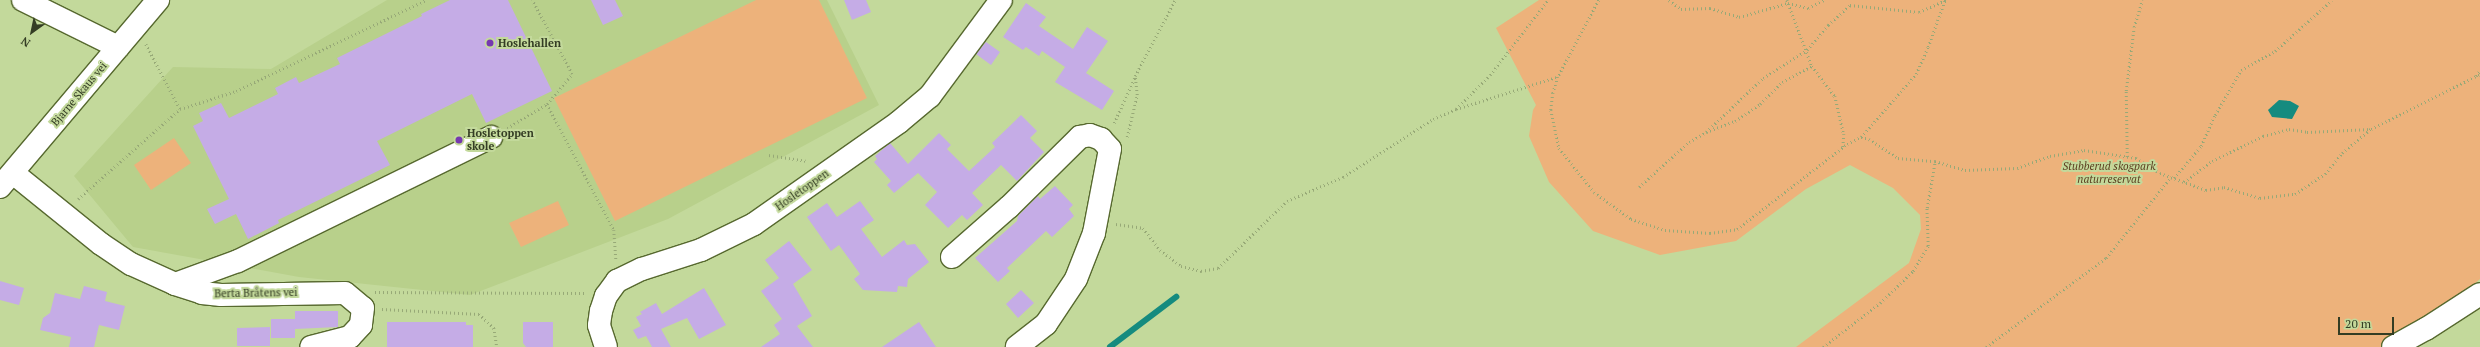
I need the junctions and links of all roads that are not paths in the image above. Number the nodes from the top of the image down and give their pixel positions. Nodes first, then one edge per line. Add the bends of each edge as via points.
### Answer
1 (23, 0) edge
2 (158, 0) edge
3 (1001, 0) edge
4 (118, 47) junction
5 (491, 137) road end
6 (6, 180) edge
7 (952, 257) dead end
8 (175, 284) junction
9 (2480, 294) edge
10 (311, 347) edge
11 (606, 347) edge
12 (1017, 347) edge
13 (2393, 347) edge

1 - 4 street
2 - 4 street, Bjarne Skaus vei
3 - 11 street, Hosletoppen via 930,96 899,122 754,224 701,250 642,269 612,289 599,325
4 - 6 street, Bjarne Skaus vei
5 - 8 street via 238,261
6 - 8 street, Berta Bråtens vei via 62,213 131,264
7 - 12 street via 1009,207 1080,137 1090,135 1101,139 1110,149 1094,233 1076,279 1046,324
8 - 10 street, Berta Bråtens vei via 202,293 221,295 345,293 364,308 361,325 350,336
9 - 13 street

